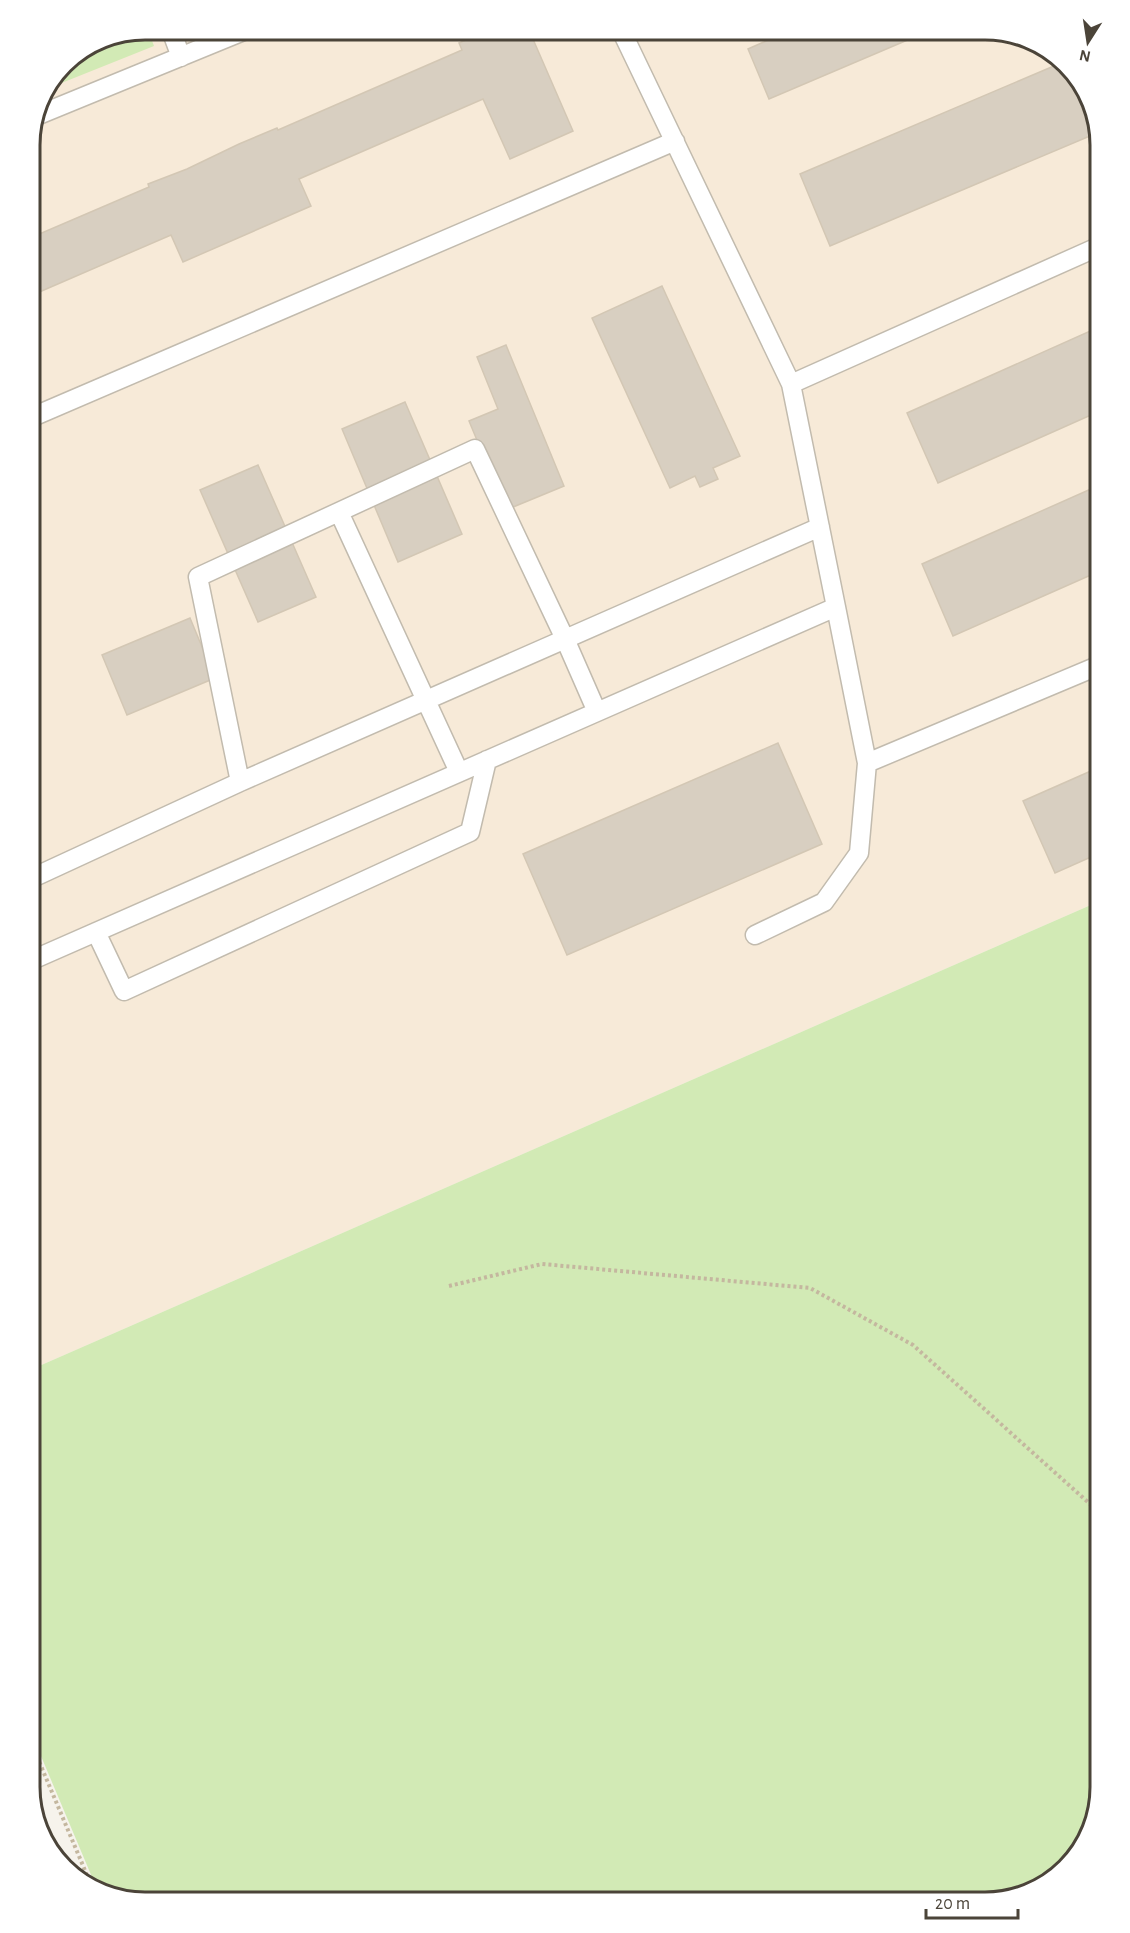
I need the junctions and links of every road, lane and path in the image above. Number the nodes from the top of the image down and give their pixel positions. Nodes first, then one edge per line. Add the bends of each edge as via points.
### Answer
1 (175, 40) edge
2 (222, 40) edge
3 (629, 41) edge
4 (181, 57) junction
5 (46, 112) edge
6 (675, 141) junction
7 (1090, 250) edge
8 (791, 384) junction
9 (41, 413) edge
10 (339, 512) junction
11 (820, 527) junction
12 (836, 607) junction
13 (565, 639) junction
14 (1090, 669) edge
15 (428, 700) junction
16 (597, 712) junction
17 (487, 760) junction
18 (867, 763) junction
19 (459, 772) junction
20 (240, 782) junction
21 (41, 874) edge
22 (96, 932) junction
23 (755, 935) dead end
24 (41, 956) edge
25 (449, 1286) dead end
26 (1090, 1504) edge
27 (40, 1764) edge
28 (87, 1875) edge

1 - 4 lane
2 - 4 lane
3 - 6 lane
4 - 5 lane
6 - 8 lane
6 - 9 lane
7 - 8 lane
8 - 11 lane
10 - 13 lane via 475,449
10 - 15 lane
10 - 20 lane via 198,577
11 - 12 lane
11 - 13 lane
12 - 16 lane
12 - 18 lane
13 - 15 lane
13 - 16 lane
14 - 18 lane
15 - 19 lane
15 - 20 lane
16 - 17 lane
17 - 19 lane
17 - 22 lane via 470,832 124,991
18 - 23 lane via 859,853 824,902
19 - 22 lane
20 - 21 lane
22 - 24 lane
25 - 26 path via 542,1264 810,1288 913,1345
27 - 28 path

